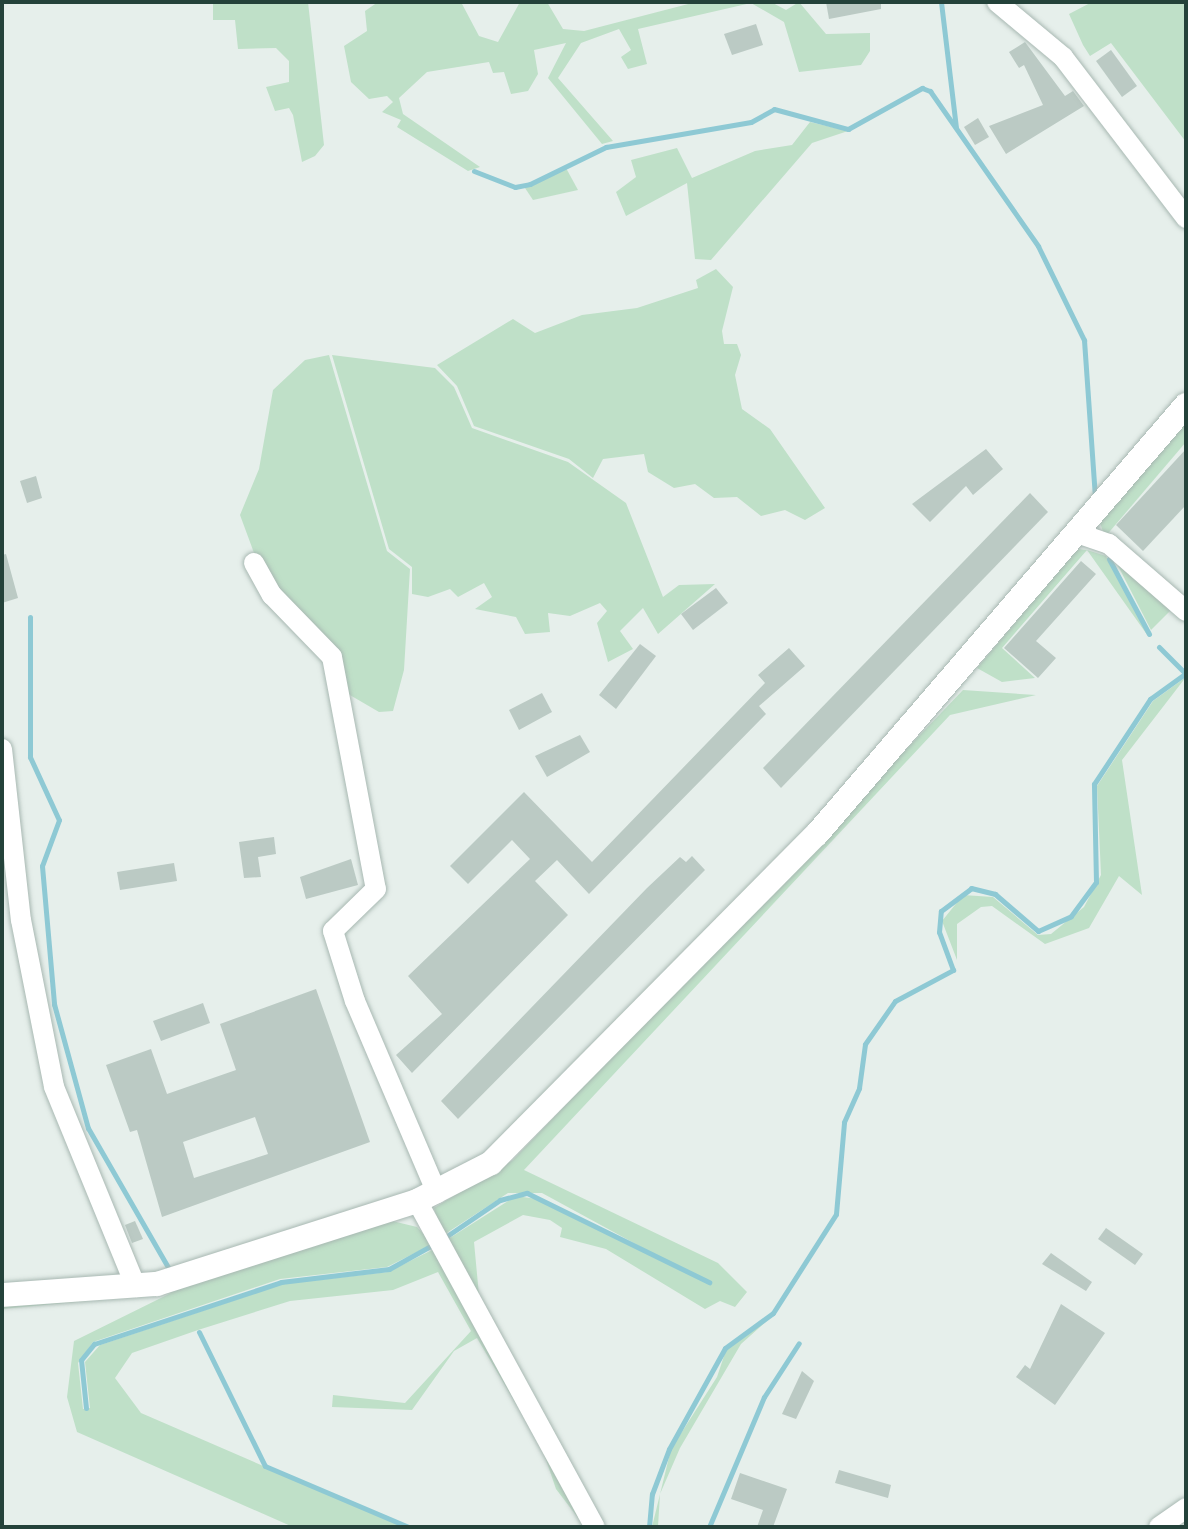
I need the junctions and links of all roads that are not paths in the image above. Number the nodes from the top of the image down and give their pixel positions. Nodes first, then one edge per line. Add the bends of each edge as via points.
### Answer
1 (997, 2) edge
2 (1186, 218) edge
3 (1186, 405) edge
4 (1080, 534) junction
5 (254, 563) dead end
6 (1186, 611) edge
7 (2, 749) edge
8 (427, 1197) junction
9 (136, 1287) junction
10 (2, 1295) edge
11 (1186, 1508) edge
12 (595, 1527) edge
13 (1159, 1527) edge

1 - 2 street via 1063,57
3 - 4 main road
4 - 6 street via 1109,544
4 - 8 main road via 817,834 538,1123 491,1163
5 - 8 street via 272,595 332,657 376,889 333,931
7 - 9 street via 21,920 54,1087
8 - 9 main road
8 - 12 street
9 - 10 main road
11 - 13 street

